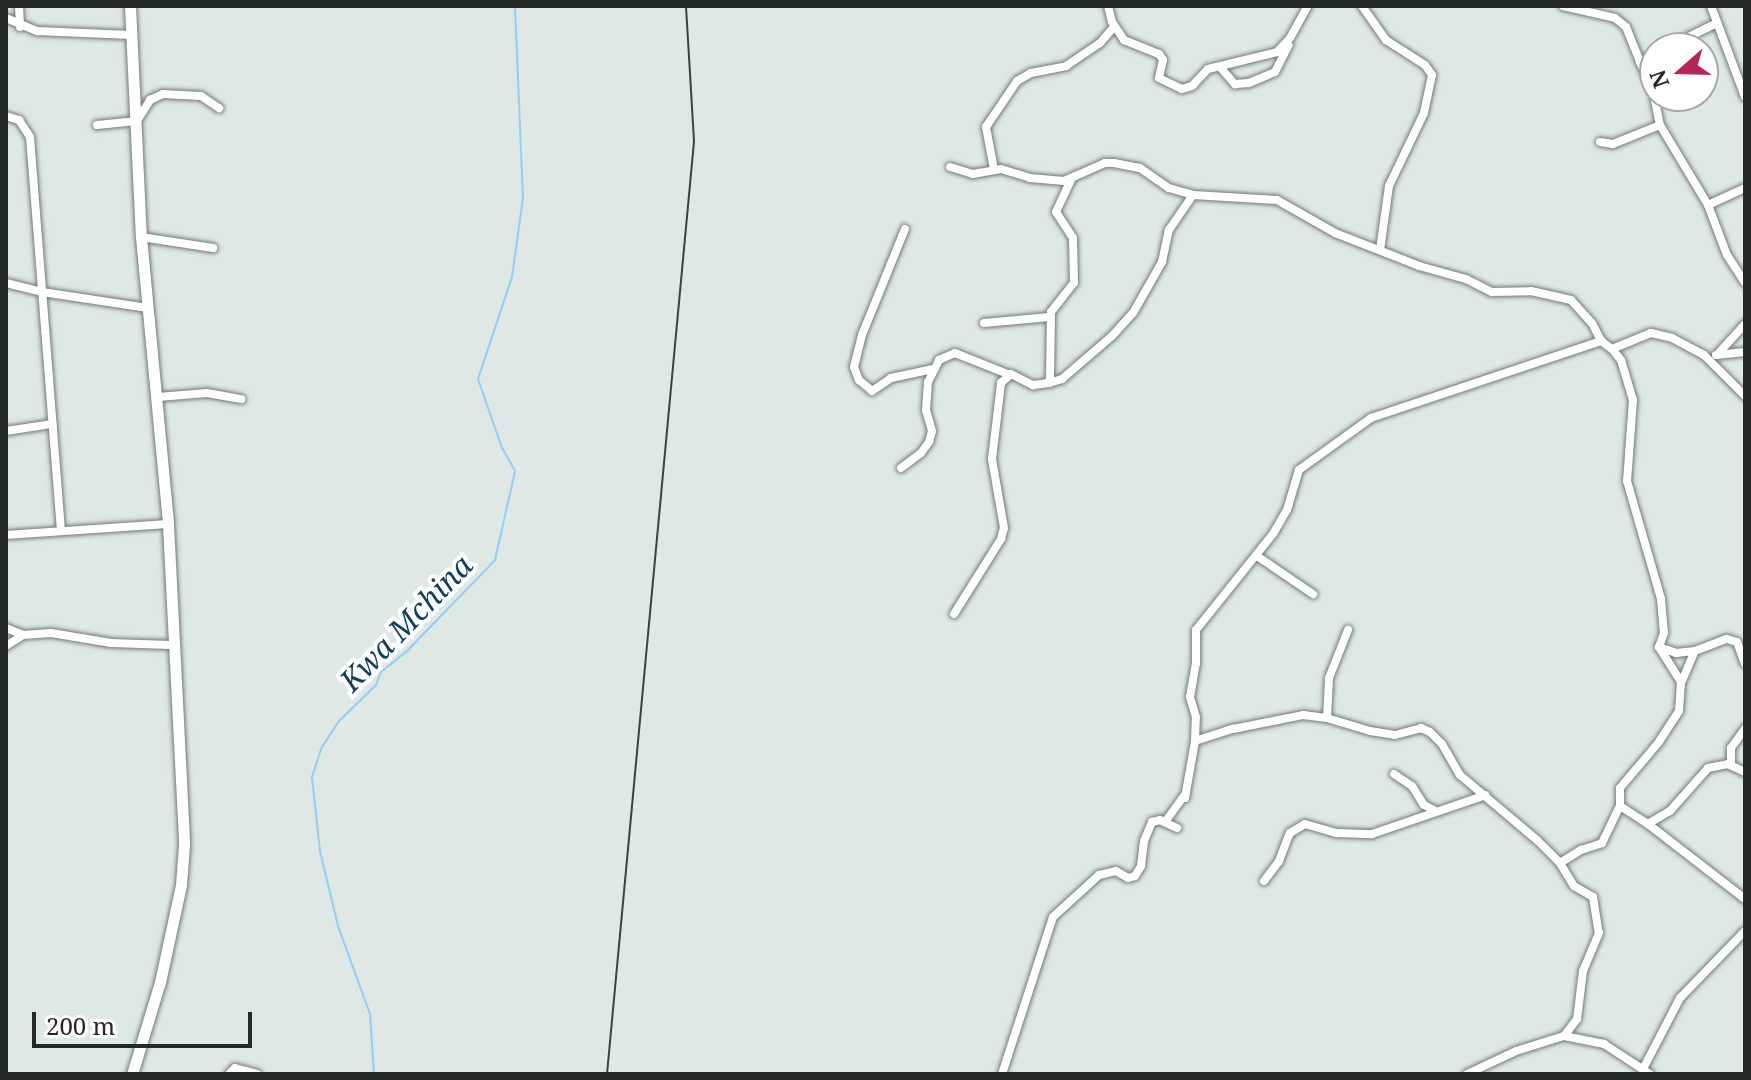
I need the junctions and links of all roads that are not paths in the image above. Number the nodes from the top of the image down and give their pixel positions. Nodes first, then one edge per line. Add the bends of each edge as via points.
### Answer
1 (19, 6) edge
2 (130, 6) edge
3 (1108, 6) edge
4 (1308, 6) edge
5 (1362, 6) edge
6 (1563, 6) edge
7 (1603, 6) edge
8 (1711, 6) edge
9 (1610, 16) junction
10 (6, 18) edge
11 (1717, 23) junction
12 (20, 27) junction
13 (1114, 27) junction
14 (1699, 32) edge
15 (131, 35) junction
16 (1290, 38) junction
17 (1639, 60) edge
18 (1220, 67) junction
19 (1744, 91) edge
20 (219, 108) dead end
21 (1657, 112) edge
22 (6, 116) edge
23 (137, 121) junction
24 (97, 125) dead end
25 (1660, 125) junction
26 (1600, 142) dead end
27 (950, 167) dead end
28 (994, 169) junction
29 (1071, 180) junction
30 (1745, 188) edge
31 (1193, 195) junction
32 (1708, 205) junction
33 (905, 229) dead end
34 (141, 237) junction
35 (213, 248) dead end
36 (1380, 250) junction
37 (6, 283) edge
38 (1745, 283) edge
39 (42, 292) junction
40 (148, 308) junction
41 (1050, 317) junction
42 (984, 323) dead end
43 (1745, 324) edge
44 (1601, 341) junction
45 (1612, 349) junction
46 (1745, 352) edge
47 (1704, 355) junction
48 (1717, 355) junction
49 (933, 369) junction
50 (1010, 375) junction
51 (1049, 383) junction
52 (1745, 396) edge
53 (158, 397) junction
54 (241, 399) dead end
55 (52, 424) junction
56 (6, 431) edge
57 (901, 468) dead end
58 (168, 524) junction
59 (61, 530) junction
60 (6, 535) edge
61 (1257, 556) junction
62 (1313, 594) dead end
63 (954, 614) dead end
64 (6, 628) edge
65 (1348, 630) dead end
66 (23, 635) junction
67 (171, 645) junction
68 (6, 646) edge
69 (1659, 647) junction
70 (1695, 651) junction
71 (1745, 664) edge
72 (1681, 682) junction
73 (1327, 718) junction
74 (1745, 729) edge
75 (1195, 741) junction
76 (1731, 765) junction
77 (1745, 772) edge
78 (1394, 774) dead end
79 (1486, 795) junction
80 (1620, 806) junction
81 (1435, 810) junction
82 (1165, 822) junction
83 (1648, 824) junction
84 (1177, 828) dead end
85 (1560, 863) junction
86 (1264, 881) dead end
87 (1745, 899) edge
88 (1745, 931) edge
89 (1564, 1036) junction
90 (1646, 1072) edge
91 (132, 1074) edge
92 (229, 1074) edge
93 (257, 1074) edge
94 (1002, 1074) edge
95 (1467, 1074) edge

1 - 12 street
2 - 15 street
3 - 13 street
4 - 16 street
5 - 36 street via 1386,40 1432,75 1424,113 1389,186
6 - 9 street
7 - 9 street
8 - 11 street
9 - 17 street via 1626,27
10 - 12 street
11 - 14 street
11 - 19 street
12 - 15 street via 69,35
13 - 18 street via 1124,40 1162,57 1159,78 1172,88 1188,88 1208,69
13 - 28 street via 1066,66 1017,81 986,127
15 - 23 street
16 - 18 street via 1277,52
16 - 18 street via 1275,72 1266,78 1235,84
20 - 23 street via 199,95 163,94 150,100
21 - 25 street
22 - 39 street via 19,120 30,137
23 - 24 street
23 - 34 street
25 - 26 street via 1613,144
25 - 32 street
27 - 28 street via 973,174
28 - 29 street
29 - 31 street via 1114,163 1140,168 1169,188
29 - 41 street via 1056,212 1073,238 1074,283
30 - 32 street
31 - 36 street via 1277,200 1323,227
31 - 51 street via 1169,230 1162,262 1133,313 1062,379
32 - 38 street via 1727,255
33 - 49 street via 860,339 854,367 872,391 888,379
34 - 35 street
34 - 40 street
36 - 44 street via 1492,292 1531,291 1571,300
37 - 39 street
39 - 40 street
39 - 55 street
40 - 53 street
41 - 42 street
41 - 51 street
43 - 48 street
44 - 45 street
44 - 61 street via 1357,425 1299,470 1287,510
45 - 47 street via 1637,336 1661,334
45 - 69 street via 1621,360 1633,400 1627,481 1661,599 1664,633
46 - 48 street
47 - 48 street
47 - 52 street
49 - 50 street via 942,357 955,353
49 - 57 street via 926,410 931,437 923,452
50 - 51 street via 1033,385
50 - 63 street via 1000,388 992,454 1003,515 1001,539
53 - 54 street via 207,393
53 - 58 street
55 - 56 street
55 - 59 street
58 - 59 street
58 - 67 street
59 - 60 street
61 - 62 street
61 - 75 street via 1196,630 1190,691
64 - 66 street
65 - 73 street via 1329,678
66 - 67 street
66 - 68 street
67 - 91 street via 184,845 181,885 160,982
69 - 70 street via 1676,653
69 - 72 street
70 - 71 street via 1727,639 1737,642
70 - 72 street
72 - 80 street via 1679,711 1620,788
73 - 75 street via 1285,717
73 - 79 street via 1395,735 1421,728 1442,744 1460,775
74 - 76 street via 1731,748
75 - 82 street via 1185,796
76 - 77 street
76 - 83 street via 1708,768 1670,811
78 - 81 street
79 - 81 street
79 - 85 street
80 - 83 street
80 - 85 street via 1602,843
81 - 86 street via 1372,834 1337,833 1305,824 1290,833
82 - 84 street
82 - 94 street via 1156,820 1147,829 1135,876 1116,871 1099,875 1053,917
83 - 87 street
85 - 89 street via 1574,886 1593,897 1599,933 1583,971 1577,1019
88 - 90 street via 1680,998
89 - 90 street via 1604,1044
89 - 95 street
92 - 93 street via 235,1068

